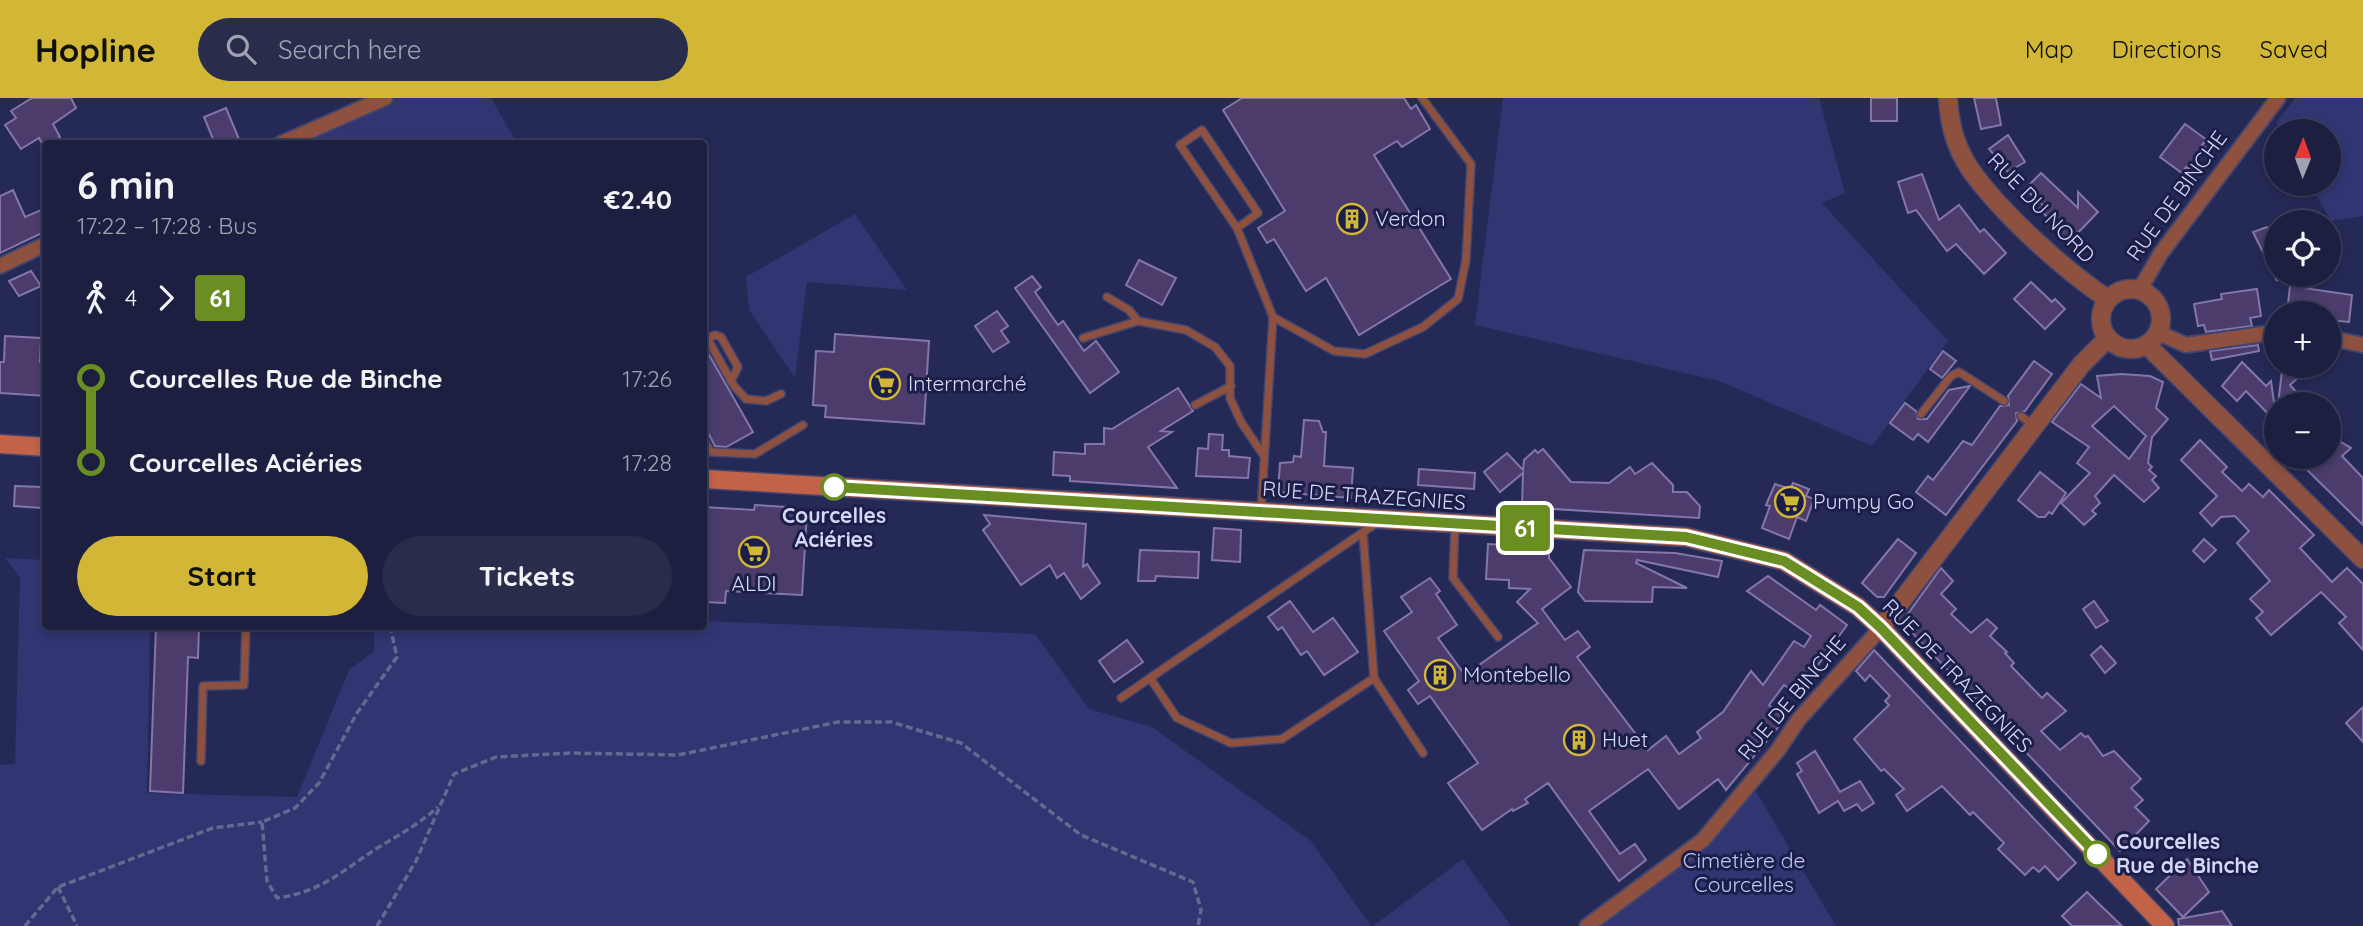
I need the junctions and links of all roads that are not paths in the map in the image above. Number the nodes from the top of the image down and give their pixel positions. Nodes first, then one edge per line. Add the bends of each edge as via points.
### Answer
1 (386, 98) edge
2 (1422, 98) edge
3 (1948, 98) edge
4 (2278, 98) edge
5 (289, 140) edge
6 (1237, 228) junction
7 (42, 246) edge
8 (0, 266) edge
9 (2140, 289) junction
10 (1107, 297) dead end
11 (2106, 298) junction
12 (1273, 317) junction
13 (1138, 321) junction
14 (2264, 334) edge
15 (1083, 338) dead end
16 (707, 339) edge
17 (2106, 339) junction
18 (2154, 339) junction
19 (2341, 340) edge
20 (707, 342) edge
21 (2363, 345) edge
22 (731, 381) junction
23 (1231, 386) junction
24 (780, 394) dead end
25 (2004, 401) dead end
26 (1195, 405) dead end
27 (1922, 414) dead end
28 (803, 425) dead end
29 (0, 444) edge
30 (707, 446) edge
31 (42, 447) edge
32 (1264, 456) junction
33 (707, 479) edge
34 (1261, 512) junction
35 (1382, 520) junction
36 (1455, 525) junction
37 (1363, 533) junction
38 (2363, 559) edge
39 (1881, 628) junction
40 (246, 630) edge
41 (1498, 637) dead end
42 (1150, 678) junction
43 (1374, 678) junction
44 (1121, 698) dead end
45 (1423, 753) dead end
46 (201, 761) dead end
47 (1587, 926) edge
48 (2165, 926) edge

1 - 5 street
2 - 12 lane via 1472,164 1466,260 1458,299 1423,327 1365,354 1334,351
3 - 11 street, RUE DU NORD via 1949,121 1970,168 2016,221
4 - 9 street, RUE DE BINCHE via 2161,253
6 - 6 lane via 1258,213 1202,130 1180,145
6 - 12 lane
7 - 8 street
9 - 11 street
9 - 18 street via 2153,298 2162,316
10 - 13 lane
11 - 17 street via 2100,319
12 - 32 lane
13 - 15 lane
13 - 23 lane via 1186,330 1215,347 1230,366
14 - 18 street via 2186,345
16 - 22 lane via 721,337 738,367
17 - 18 street via 2130,350
17 - 39 street, RUE DE BINCHE via 2027,421
18 - 38 street
19 - 21 street
20 - 22 lane
22 - 24 lane via 746,399 766,401
23 - 26 lane
23 - 32 lane via 1230,397 1241,422
25 - 27 lane via 1959,372
28 - 30 lane via 755,454 711,452
29 - 31 main road
32 - 34 lane
33 - 34 main road, RUE DE TRAZEGNIES
34 - 35 main road, RUE DE TRAZEGNIES
35 - 36 main road, RUE DE TRAZEGNIES
35 - 37 lane
36 - 39 main road, RUE DE TRAZEGNIES via 1686,537 1784,561 1858,607
36 - 41 lane via 1453,578
37 - 42 lane
37 - 43 lane
39 - 47 street, RUE DE BINCHE via 1799,719 1703,840
39 - 48 main road, RUE DE TRAZEGNIES
40 - 46 lane via 244,685 203,686
42 - 43 lane via 1177,718 1231,743 1282,739
42 - 44 lane
43 - 45 lane

